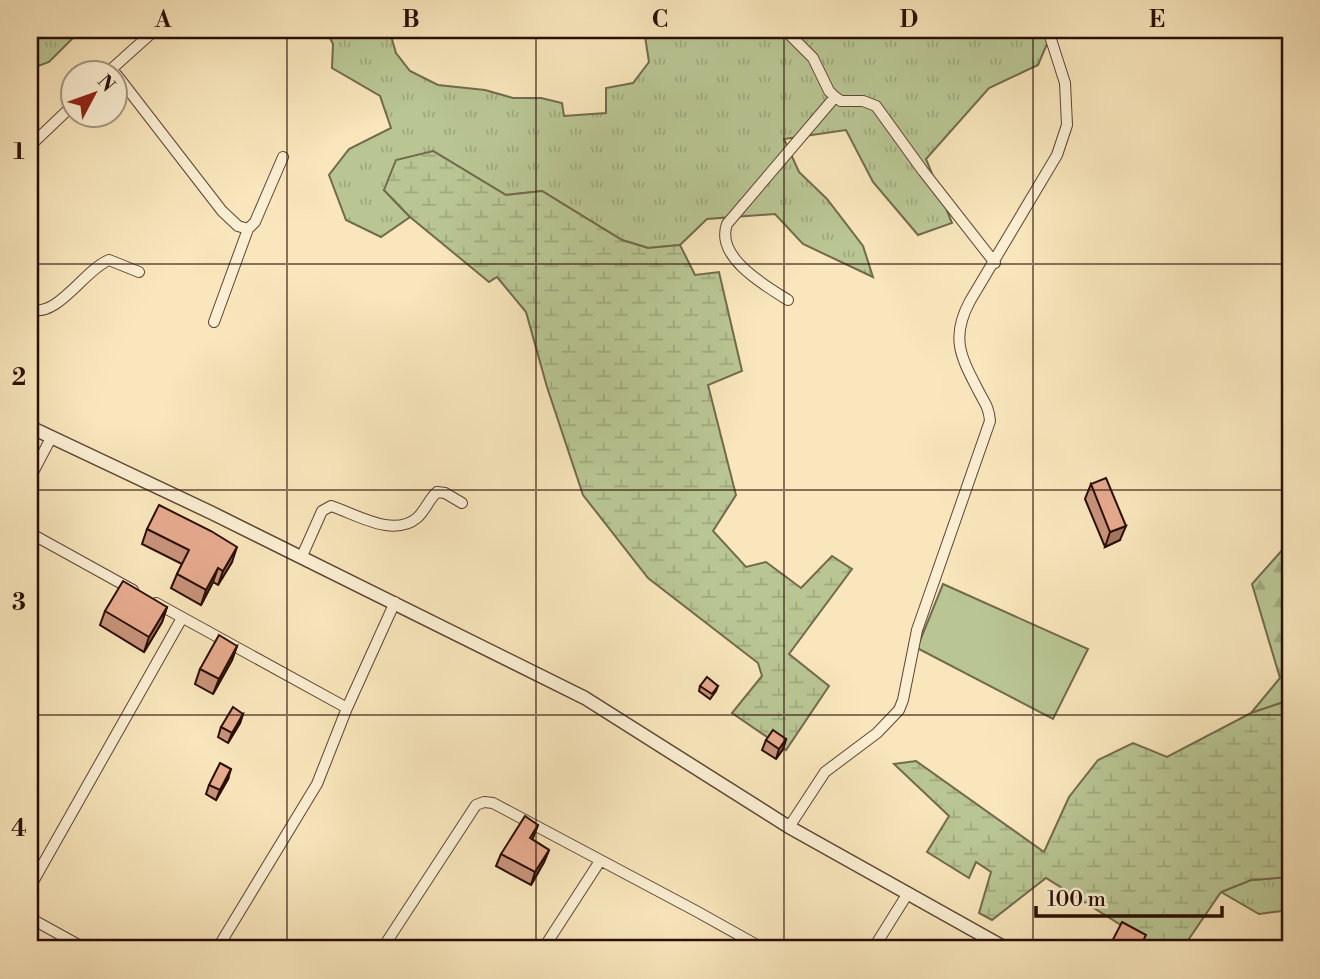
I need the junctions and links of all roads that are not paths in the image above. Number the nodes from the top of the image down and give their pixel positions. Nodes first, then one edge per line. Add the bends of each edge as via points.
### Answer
1 (155, 30) edge
2 (533, 30) edge
3 (552, 30) edge
4 (785, 30) edge
5 (1048, 30) edge
6 (125, 60) edge
7 (130, 96) edge
8 (835, 97) junction
9 (60, 117) edge
10 (30, 146) edge
11 (284, 157) dead end
12 (248, 229) junction
13 (995, 263) junction
14 (139, 272) dead end
15 (788, 300) dead end
16 (30, 309) edge
17 (214, 322) dead end
18 (30, 427) edge
19 (51, 438) junction
20 (30, 478) edge
21 (462, 503) dead end
22 (30, 533) edge
23 (302, 556) junction
24 (138, 593) edge
25 (149, 599) edge
26 (395, 602) junction
27 (182, 618) junction
28 (347, 708) junction
29 (789, 827) junction
30 (600, 861) junction
31 (30, 887) edge
32 (908, 893) junction
33 (30, 918) edge
34 (86, 949) edge
35 (217, 949) edge
36 (382, 949) edge
37 (543, 949) edge
38 (764, 949) edge
39 (873, 949) edge
40 (1007, 949) edge

1 - 6 street
2 - 3 street
4 - 8 street via 813,58
5 - 13 street via 1065,83 1067,125 1057,155
7 - 12 street via 222,211
8 - 13 street via 876,106
8 - 15 street via 723,233 726,246 751,277
9 - 10 street
11 - 12 street via 256,222
12 - 17 street
13 - 29 street via 962,315 958,345 989,408 990,421 917,630 903,700 888,723 825,772
14 - 16 street via 109,260 98,264 52,306
18 - 19 street
19 - 20 street
19 - 23 street
21 - 23 street via 438,492 417,518 398,526 385,526 331,506 322,511
22 - 24 street
23 - 26 street
25 - 27 street
26 - 28 street
26 - 29 street via 585,698
27 - 28 street
27 - 31 street
28 - 35 street via 317,784
29 - 32 street
30 - 36 street via 484,802 476,806
30 - 37 street
30 - 38 street
32 - 39 street
32 - 40 street
33 - 34 street

